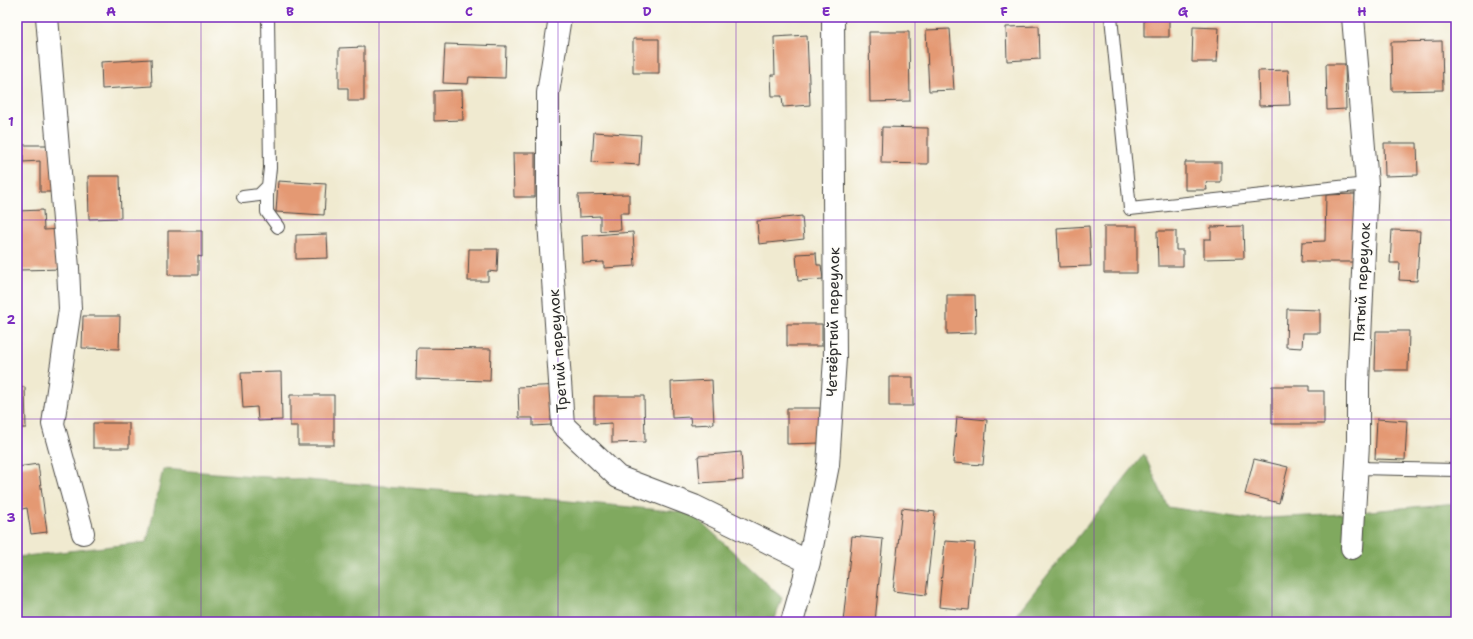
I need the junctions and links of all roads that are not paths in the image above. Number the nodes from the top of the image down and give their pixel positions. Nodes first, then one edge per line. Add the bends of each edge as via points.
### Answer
1 (47, 17) edge
2 (268, 17) edge
3 (560, 17) edge
4 (833, 17) edge
5 (1111, 17) edge
6 (1353, 17) edge
7 (1367, 184) junction
8 (268, 186) junction
9 (243, 197) dead end
10 (278, 227) dead end
11 (1356, 468) junction
12 (1456, 470) edge
13 (83, 533) dead end
14 (1352, 548) dead end
15 (809, 562) junction
16 (792, 622) edge

1 - 13 street via 70,309 53,424
2 - 8 lane
3 - 15 street, Третий переулок via 548,93 548,207 563,425 618,477 694,506
4 - 15 street, Четвёртый переулок via 835,358 828,466
5 - 7 lane via 1130,209
6 - 7 street, Пятый переулок
7 - 11 street, Пятый переулок
8 - 9 lane via 259,195
8 - 10 lane via 267,212
11 - 12 lane
11 - 14 street, Пятый переулок
15 - 16 street, Четвёртый переулок

